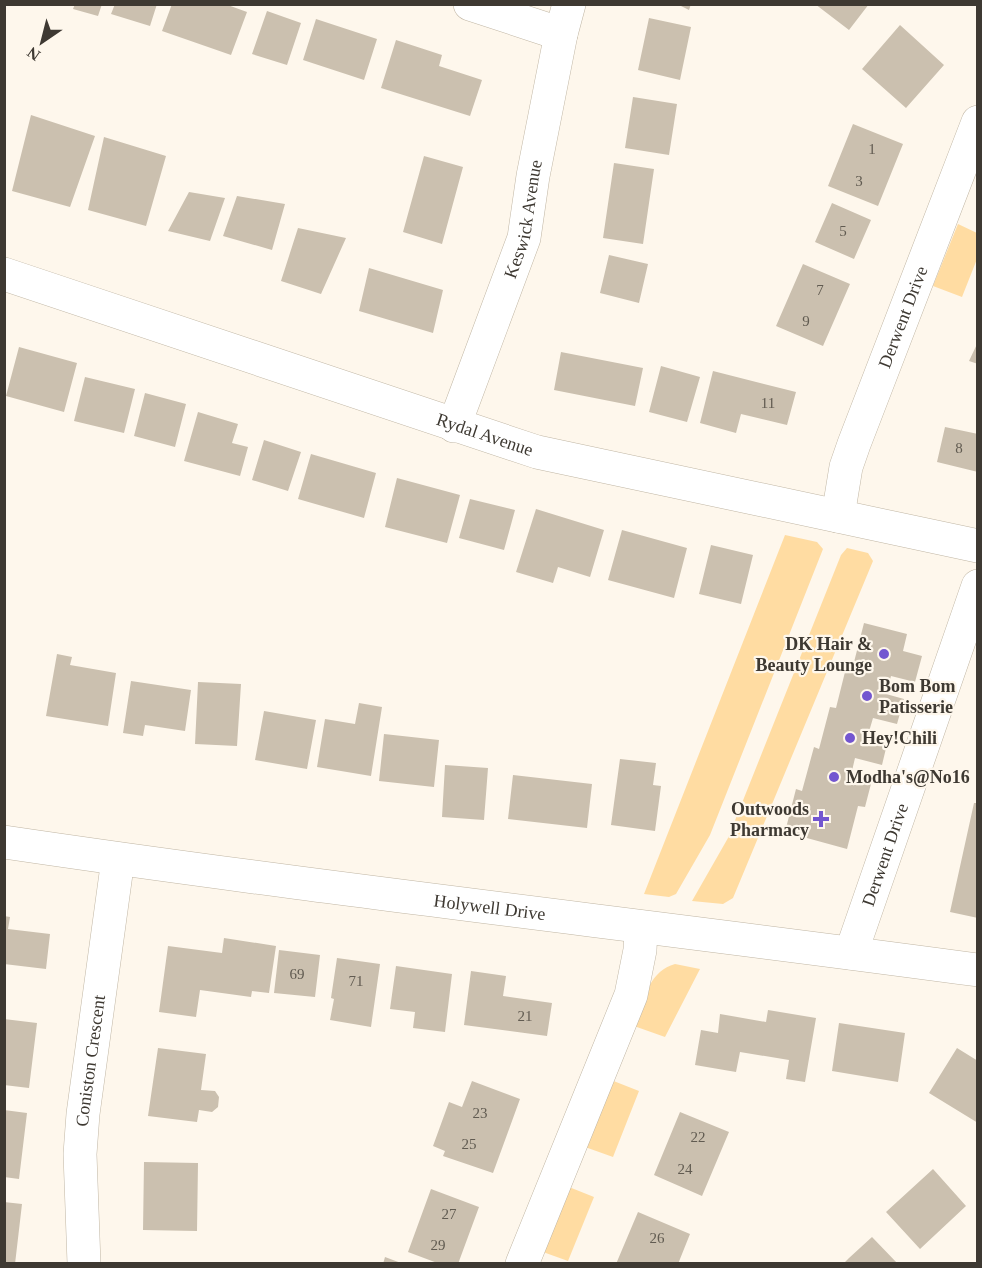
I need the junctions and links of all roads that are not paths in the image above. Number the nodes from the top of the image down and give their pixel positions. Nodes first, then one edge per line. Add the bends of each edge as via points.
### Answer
1 (470, 4) edge
2 (565, 19) edge
3 (978, 122) edge
4 (4, 274) edge
5 (454, 426) junction
6 (838, 516) junction
7 (978, 546) edge
8 (978, 586) edge
9 (4, 842) edge
10 (118, 859) junction
11 (641, 927) junction
12 (851, 953) junction
13 (978, 970) edge
14 (84, 1263) edge
15 (522, 1263) edge

1 - 2 street
2 - 5 street, Keswick Avenue via 524,238
3 - 6 street, Derwent Drive via 846,466
4 - 5 street, Rydal Avenue
5 - 6 street, Rydal Avenue via 537,452
6 - 7 street, Rydal Avenue
8 - 12 street, Derwent Drive
9 - 10 street, Holywell Drive
10 - 11 street, Holywell Drive
10 - 14 street, Coniston Crescent via 83,1114 80,1177
11 - 12 street, Holywell Drive
11 - 15 street via 631,995
12 - 13 street, Holywell Drive

